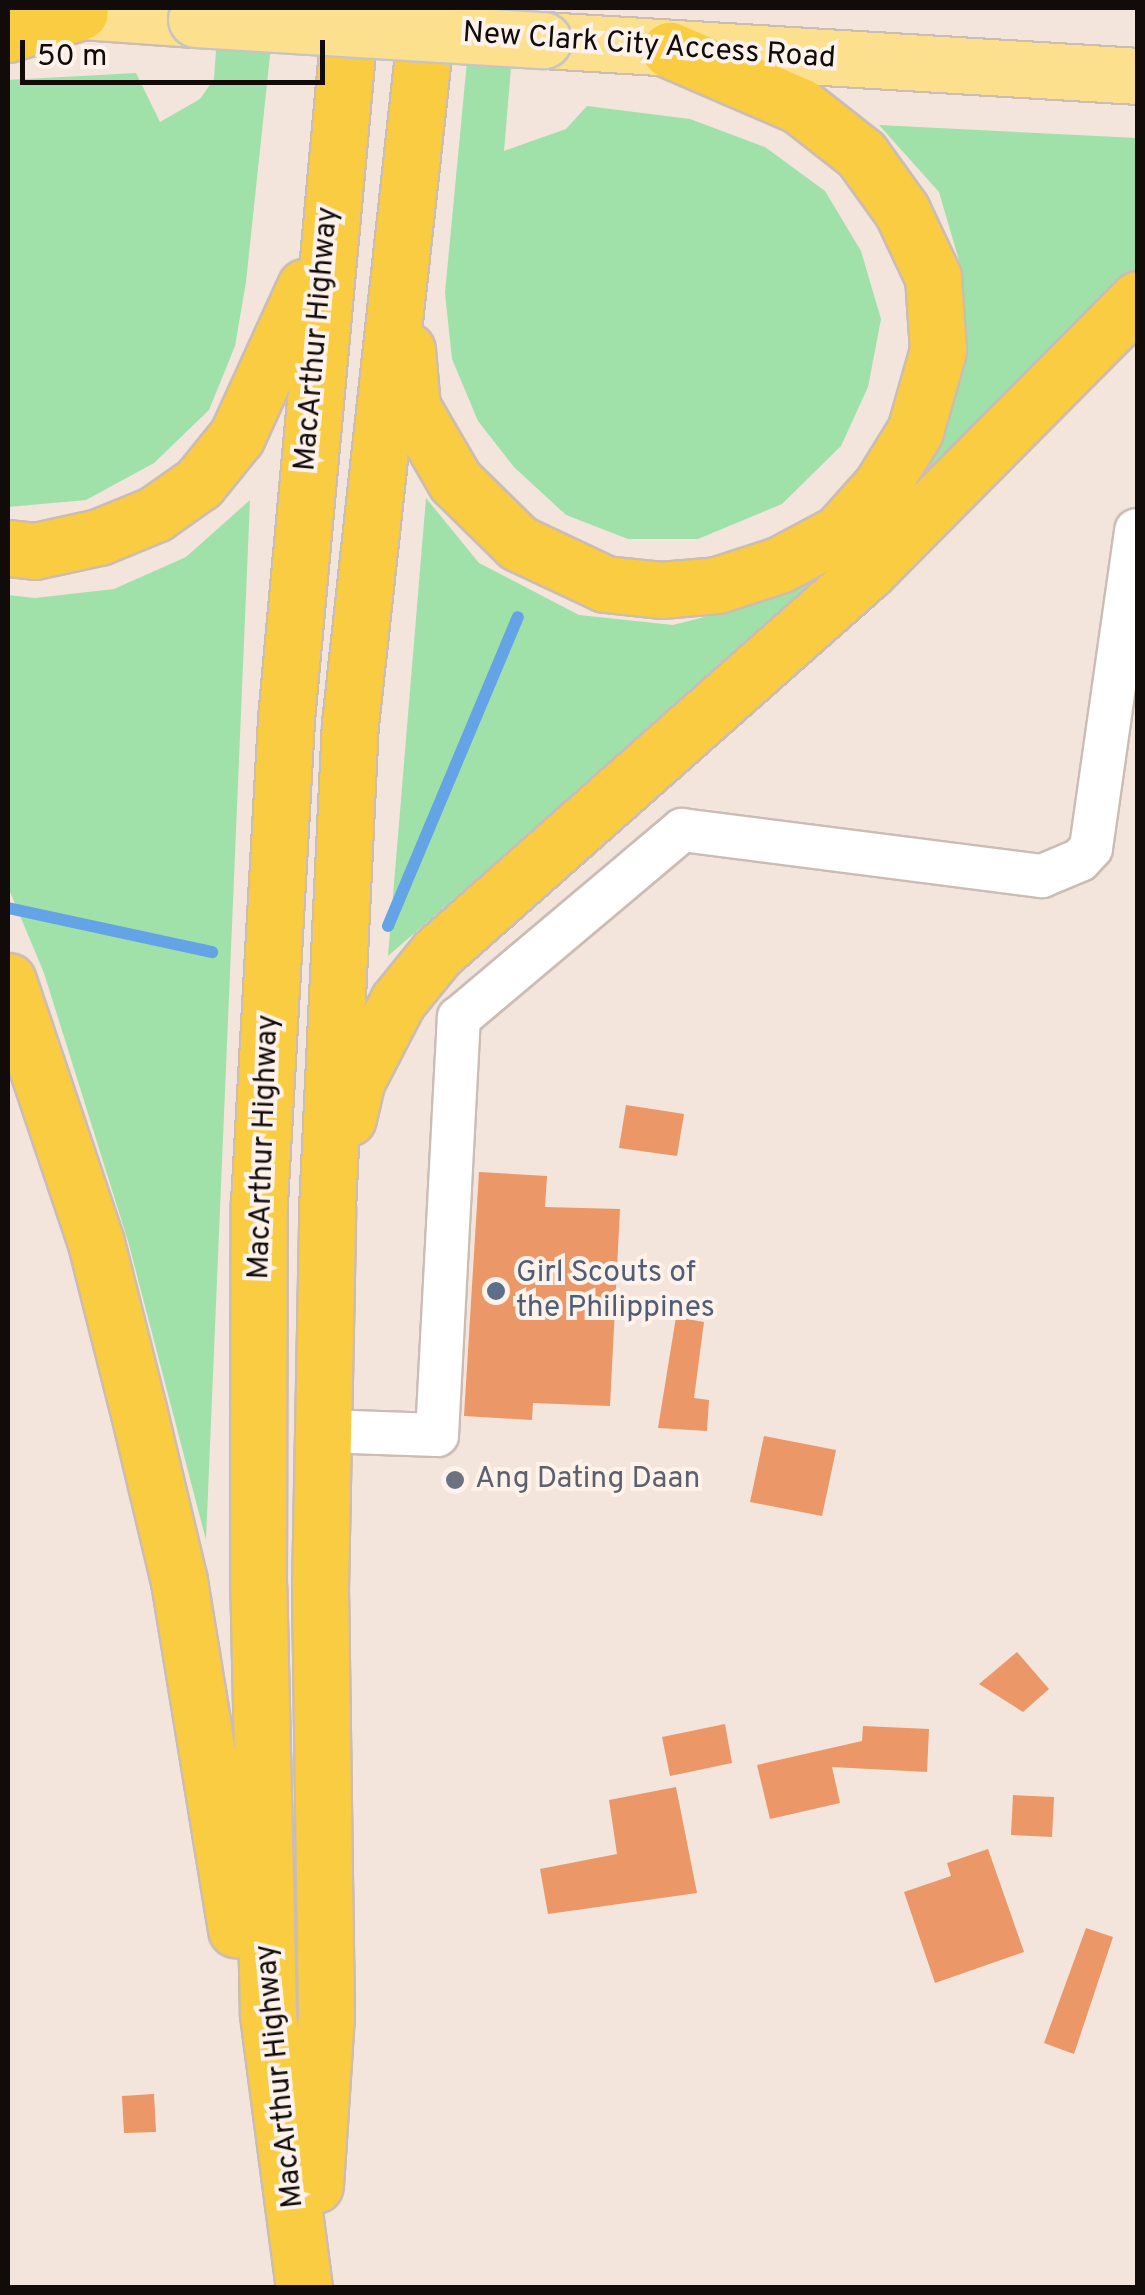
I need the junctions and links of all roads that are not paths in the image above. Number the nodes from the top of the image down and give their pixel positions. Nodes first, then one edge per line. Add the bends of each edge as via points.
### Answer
1 (351, 8) edge
2 (428, 8) edge
3 (61, 10) edge
4 (8, 34) edge
5 (670, 50) junction
6 (1138, 76) edge
7 (326, 232) junction
8 (399, 242) junction
9 (1138, 299) edge
10 (1136, 530) edge
11 (8, 548) edge
12 (8, 981) edge
13 (327, 1209) junction
14 (323, 1431) junction
15 (304, 2288) edge

1 - 7 highway, MacArthur Highway
2 - 8 highway, MacArthur Highway
3 - 4 highway
3 - 5 main road, New Clark City Access Road, bridge
5 - 6 main road, New Clark City Access Road
5 - 8 highway via 800,106 860,154 902,212 933,276 938,350 915,430 881,486 838,533 732,580 661,590 605,584 518,543 455,481 412,407
7 - 11 highway via 272,370 237,436 199,483 155,514 99,537 35,551
7 - 15 highway, MacArthur Highway via 286,720 259,1222 258,1586 268,2014
8 - 13 highway, MacArthur Highway via 350,724
9 - 13 highway via 868,571 437,952 398,1001 356,1082
10 - 14 lane via 1091,848 1042,876 682,830 459,1018 437,1435
12 - 15 highway via 96,1244 179,1581 236,1926 252,2151
13 - 14 highway, MacArthur Highway
14 - 15 highway, MacArthur Highway via 326,2016

